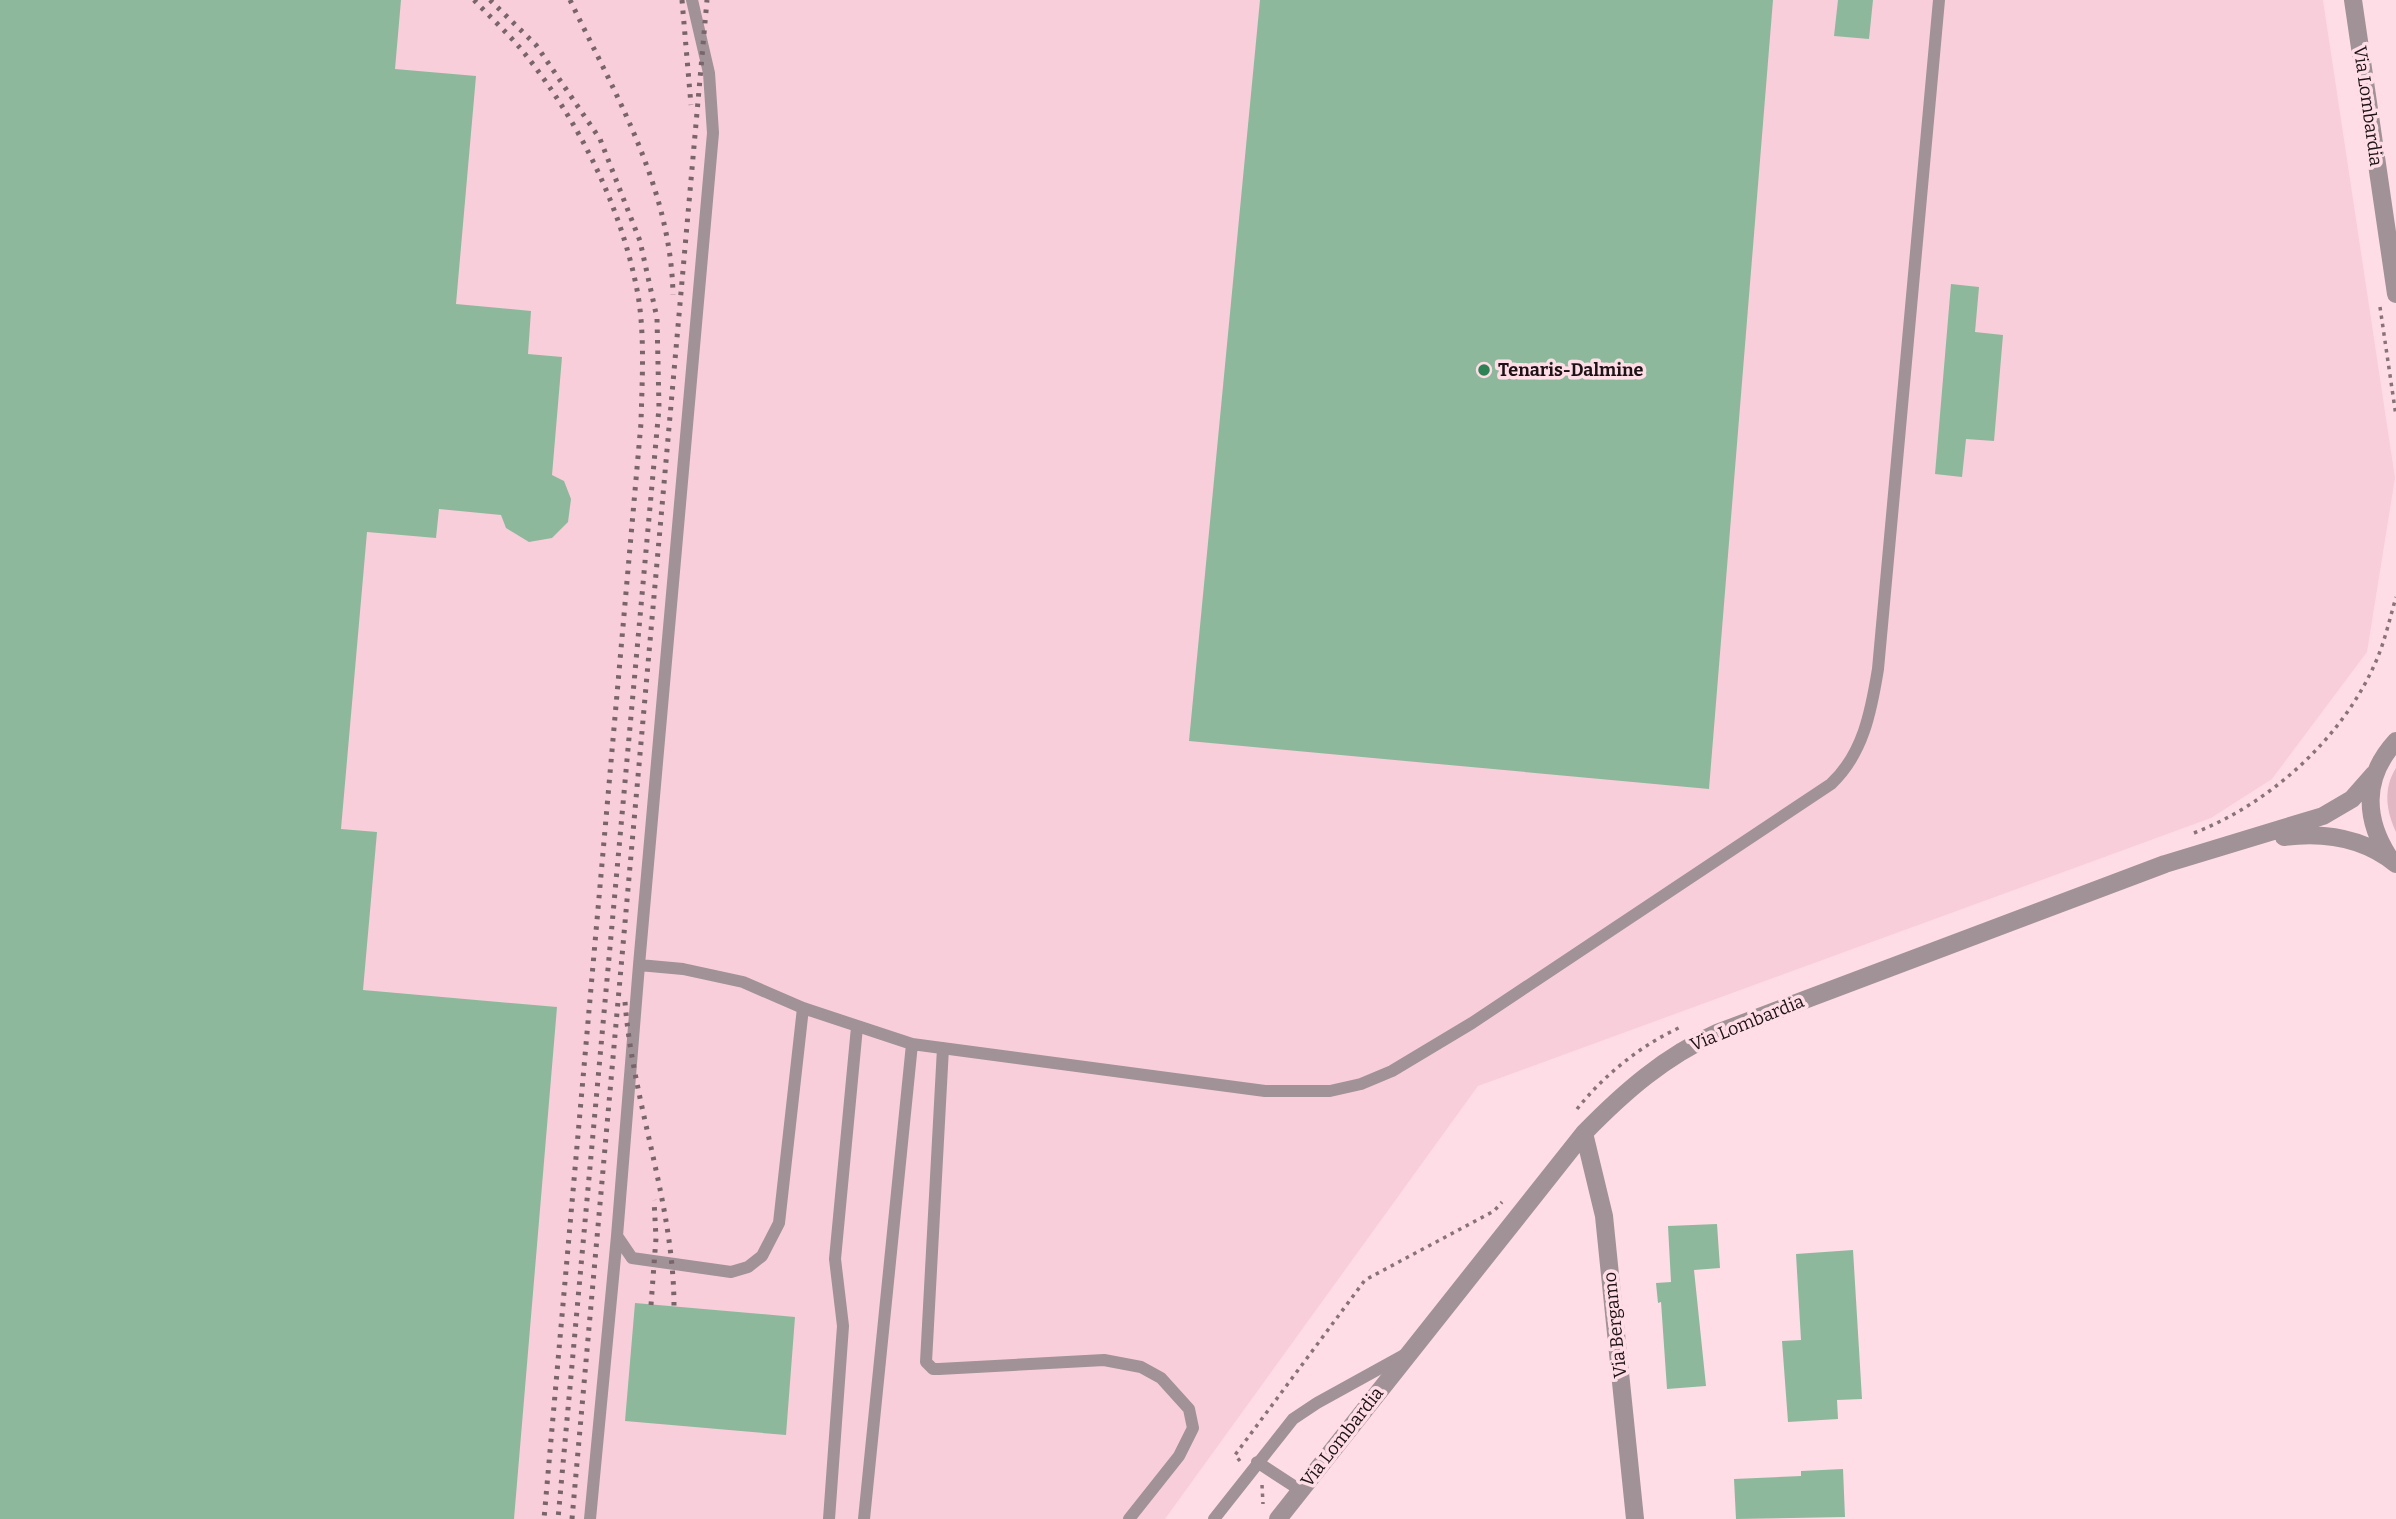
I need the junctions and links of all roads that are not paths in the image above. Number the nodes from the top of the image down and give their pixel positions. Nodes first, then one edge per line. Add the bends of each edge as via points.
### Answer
1 (692, 0) edge
2 (1939, 0) edge
3 (2353, 0) edge
4 (2396, 294) edge
5 (2396, 741) edge
6 (2374, 774) junction
7 (2238, 842) junction
8 (2393, 862) edge
9 (639, 965) junction
10 (803, 1009) junction
11 (858, 1027) junction
12 (912, 1044) junction
13 (943, 1048) junction
14 (1584, 1133) junction
15 (617, 1236) junction
16 (1407, 1353) junction
17 (1253, 1467) junction
18 (1300, 1490) junction
19 (590, 1519) edge
20 (829, 1519) edge
21 (864, 1519) edge
22 (1129, 1519) edge
23 (1214, 1519) edge
24 (1278, 1519) edge
25 (1635, 1519) edge

1 - 9 lane via 709,73 713,134
2 - 13 lane via 1878,669 1864,734 1840,776 1472,1023 1401,1067 1361,1084 1330,1091 1265,1091
3 - 4 street, Via Lombardia
5 - 6 street, Via Lombardia
6 - 7 street, Via Lombardia via 2352,799 2330,813
6 - 8 street, Via Lombardia via 2369,796 2371,819 2378,841
7 - 8 street, Via Lombardia via 2327,835 2351,841
7 - 14 street, Via Lombardia via 2165,864 1709,1037 1658,1066
9 - 10 lane via 743,982
9 - 15 lane
10 - 11 lane
10 - 15 lane via 779,1223 762,1256 731,1272 654,1264 632,1258
11 - 12 lane
11 - 20 lane via 835,1259 843,1326
12 - 13 lane
12 - 21 lane
13 - 22 lane via 926,1362 939,1369 1118,1361 1141,1367 1169,1384 1189,1409 1191,1435
14 - 16 street, Via Lombardia
14 - 25 street, Via Bergamo via 1606,1231
15 - 19 lane
16 - 17 lane via 1305,1410
16 - 18 street, Via Lombardia
17 - 18 lane
17 - 23 lane
18 - 24 street, Via Lombardia

